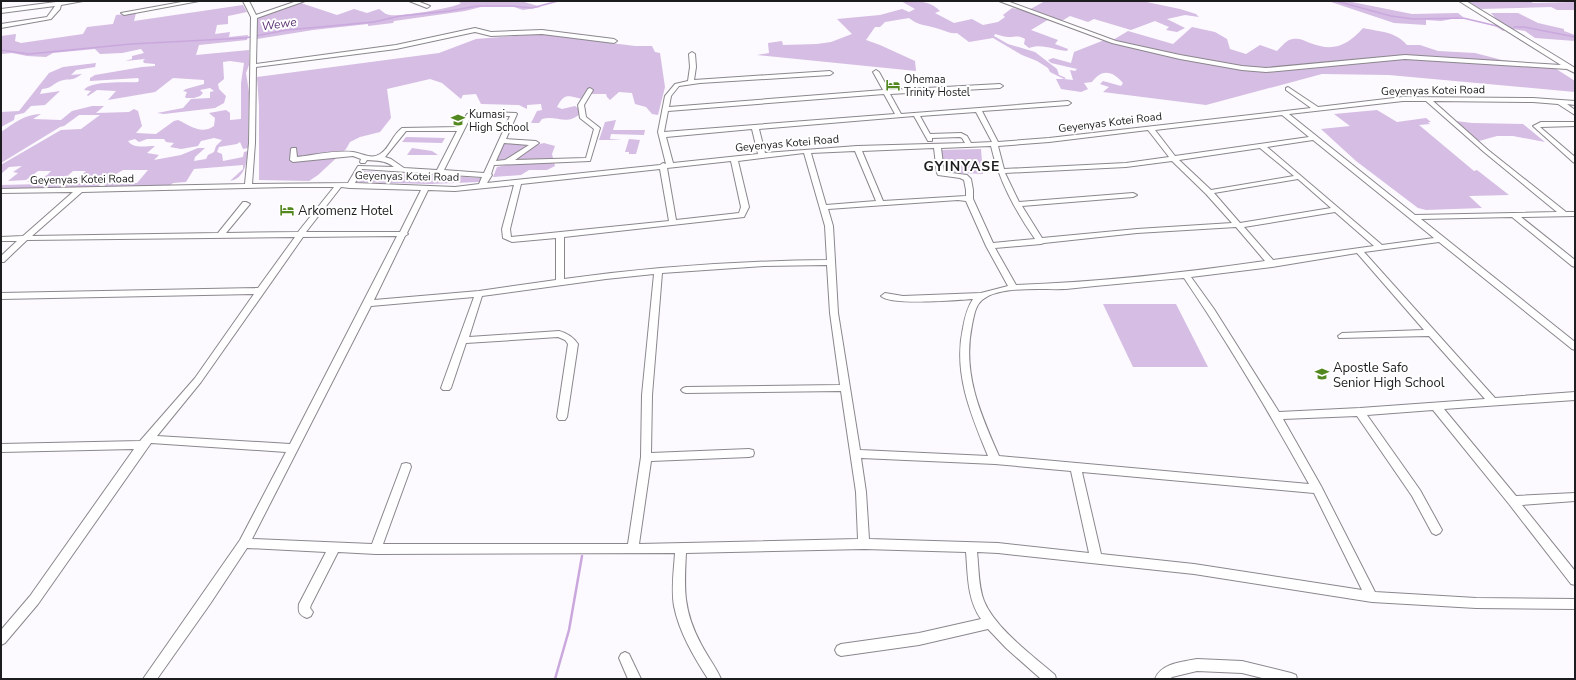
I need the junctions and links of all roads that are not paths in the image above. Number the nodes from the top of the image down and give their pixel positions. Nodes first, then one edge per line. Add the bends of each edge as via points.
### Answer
1 (80, 1) edge
2 (196, 1) edge
3 (246, 1) edge
4 (302, 1) edge
5 (412, 1) edge
6 (1002, 1) edge
7 (1462, 1) edge
8 (59, 2) edge
9 (427, 6) dead end
10 (1, 11) edge
11 (124, 13) dead end
12 (254, 17) junction
13 (1, 26) edge
14 (614, 41) dead end
15 (692, 54) dead end
16 (253, 66) junction
17 (1572, 69) edge
18 (876, 72) dead end
19 (830, 73) dead end
20 (691, 82) junction
21 (1000, 86) dead end
22 (1288, 89) dead end
23 (590, 90) dead end
24 (887, 92) junction
25 (1427, 99) junction
26 (1559, 102) junction
27 (1068, 103) dead end
28 (1575, 103) edge
29 (1316, 108) junction
30 (665, 109) junction
31 (978, 110) junction
32 (1282, 112) junction
33 (1575, 113) edge
34 (916, 115) junction
35 (899, 116) junction
36 (1575, 124) edge
37 (755, 128) junction
38 (1150, 128) junction
39 (461, 129) junction
40 (661, 136) junction
41 (927, 136) junction
42 (1314, 138) junction
43 (501, 140) junction
44 (994, 144) junction
45 (934, 145) junction
46 (969, 145) junction
47 (1262, 146) junction
48 (857, 148) junction
49 (294, 149) dead end
50 (807, 151) junction
51 (762, 155) junction
52 (365, 158) junction
53 (378, 158) junction
54 (734, 158) junction
55 (1174, 159) junction
56 (1575, 161) edge
57 (491, 163) junction
58 (506, 163) junction
59 (666, 165) junction
60 (360, 167) junction
61 (403, 170) junction
62 (1001, 171) junction
63 (439, 172) junction
64 (488, 175) junction
65 (1300, 177) junction
66 (518, 183) junction
67 (340, 185) junction
68 (248, 186) junction
69 (350, 186) junction
70 (482, 187) junction
71 (425, 189) junction
72 (79, 190) junction
73 (1, 191) edge
74 (1209, 192) junction
75 (1133, 195) dead end
76 (969, 199) junction
77 (246, 204) dead end
78 (880, 204) junction
79 (1018, 204) junction
80 (823, 207) junction
81 (1336, 208) junction
82 (1564, 214) junction
83 (1575, 214) edge
84 (1515, 216) junction
85 (1414, 217) junction
86 (673, 222) junction
87 (1239, 225) junction
88 (301, 234) junction
89 (404, 234) junction
90 (220, 235) junction
91 (560, 236) junction
92 (25, 238) junction
93 (1, 239) edge
94 (1441, 240) junction
95 (1041, 242) junction
96 (990, 246) junction
97 (1380, 247) junction
98 (1359, 251) junction
99 (1, 260) edge
100 (832, 262) junction
101 (1272, 264) junction
102 (1575, 264) edge
103 (658, 271) junction
104 (1186, 275) junction
105 (560, 283) junction
106 (1013, 288) junction
107 (260, 290) junction
108 (479, 294) junction
109 (1, 296) edge
110 (885, 296) dead end
111 (982, 296) junction
112 (368, 303) junction
113 (1430, 333) junction
114 (1342, 336) dead end
115 (463, 340) junction
116 (1575, 347) edge
117 (446, 388) dead end
118 (845, 388) junction
119 (686, 390) dead end
120 (1575, 396) edge
121 (1493, 402) junction
122 (1436, 407) junction
123 (1360, 412) junction
124 (1276, 416) junction
125 (562, 417) dead end
126 (146, 442) junction
127 (1, 448) edge
128 (292, 448) junction
129 (749, 453) dead end
130 (855, 454) junction
131 (646, 457) junction
132 (995, 460) junction
133 (406, 467) dead end
134 (1076, 468) junction
135 (1317, 489) junction
136 (1575, 497) edge
137 (1513, 501) junction
138 (1436, 530) dead end
139 (244, 543) junction
140 (864, 544) junction
141 (971, 546) junction
142 (334, 548) junction
143 (376, 549) junction
144 (633, 549) junction
145 (681, 549) junction
146 (1096, 559) junction
147 (1575, 580) edge
148 (1372, 597) junction
149 (1575, 604) edge
150 (307, 612) dead end
151 (990, 623) junction
152 (1, 639) edge
153 (841, 650) dead end
154 (625, 658) dead end
155 (151, 678) edge
156 (635, 679) edge
157 (715, 679) edge
158 (1050, 679) edge
159 (1161, 679) edge
160 (1291, 679) edge

1 - 8 street
2 - 11 street
3 - 12 street
4 - 12 street
5 - 9 street
6 - 17 street via 1114,42 1242,68 1266,70 1405,57
7 - 17 street
8 - 10 street
8 - 13 street via 49,18
12 - 16 street
14 - 16 street via 542,32 491,34 475,30 396,47
15 - 20 street
16 - 68 street via 252,143
18 - 24 street
19 - 20 street
20 - 30 street via 677,85 672,89
21 - 24 street
22 - 29 street
23 - 58 street via 581,105 583,118 597,128 589,158 581,161
24 - 30 street
24 - 35 street
25 - 26 street, Geyenyas Kotei Road
25 - 29 street, Geyenyas Kotei Road
25 - 82 street
26 - 28 street, Geyenyas Kotei Road
26 - 33 street
27 - 31 street
29 - 32 street, Geyenyas Kotei Road
30 - 40 street
31 - 34 street
31 - 44 street
32 - 38 street, Geyenyas Kotei Road
32 - 42 street
34 - 35 street
34 - 41 street
35 - 37 street
36 - 56 street via 1536,126
37 - 40 street
37 - 51 street
38 - 44 street, Geyenyas Kotei Road
38 - 55 street
39 - 43 street via 470,114 514,114
39 - 53 street via 404,129 385,154
39 - 63 street
40 - 59 street
41 - 45 street
41 - 46 street via 961,135
42 - 47 street
42 - 85 street
43 - 57 street
43 - 58 street via 536,143
44 - 46 street, Geyenyas Kotei Road
44 - 62 street
45 - 46 street, Geyenyas Kotei Road
45 - 48 street, Geyenyas Kotei Road
45 - 76 street via 941,173 965,176 969,180
47 - 55 street
47 - 65 street
48 - 50 street, Geyenyas Kotei Road
48 - 78 street
49 - 52 street via 292,160 342,154 354,154
50 - 51 street, Geyenyas Kotei Road
50 - 80 street
51 - 54 street, Geyenyas Kotei Road
52 - 53 street
52 - 60 street
53 - 61 street via 389,160
54 - 59 street, Geyenyas Kotei Road
54 - 86 street via 745,207 741,215
55 - 62 street via 1126,165
55 - 74 street
57 - 58 street
57 - 64 street
59 - 66 street, Geyenyas Kotei Road
59 - 86 street
60 - 61 street
60 - 69 street
61 - 63 street
62 - 79 street
63 - 64 street
64 - 70 street
65 - 74 street
65 - 81 street
66 - 70 street, Geyenyas Kotei Road
66 - 91 street via 506,229 507,238 512,240
67 - 68 street, Geyenyas Kotei Road
67 - 69 street, Geyenyas Kotei Road
67 - 88 street
68 - 72 street, Geyenyas Kotei Road
69 - 71 street, Geyenyas Kotei Road
70 - 71 street, Geyenyas Kotei Road
71 - 89 street
72 - 73 street, Geyenyas Kotei Road
72 - 92 street
74 - 87 street
75 - 79 street
76 - 78 street
76 - 96 street
77 - 90 street
78 - 80 street
79 - 95 street
80 - 100 street via 829,226
81 - 87 street
81 - 97 street
82 - 83 street
82 - 84 street
84 - 85 street
84 - 102 street
85 - 94 street
86 - 91 street
87 - 95 street via 1137,231
87 - 101 street
88 - 89 street
88 - 90 street
88 - 107 street
89 - 112 street
90 - 92 street
91 - 105 street
92 - 93 street
92 - 99 street
94 - 97 street
94 - 116 street
95 - 96 street
96 - 106 street
97 - 98 street
98 - 101 street
98 - 113 street
100 - 103 street via 764,263
100 - 118 street via 834,313
101 - 104 street
103 - 105 street
103 - 131 street via 647,395
104 - 106 street
104 - 124 street
105 - 108 street
106 - 111 street
107 - 109 street
107 - 126 street via 198,380
108 - 112 street
108 - 115 street
110 - 111 street via 903,299
111 - 132 street via 977,300 970,315 964,360 976,413
112 - 128 street
113 - 114 street
113 - 121 street
115 - 117 street
115 - 125 street via 558,334 568,338 573,344
118 - 119 street
118 - 130 street
120 - 121 street
121 - 122 street
122 - 123 street
122 - 137 street
123 - 124 street
123 - 138 street via 1416,493
124 - 135 street
126 - 127 street
126 - 128 street
126 - 152 street via 34,600
128 - 139 street
129 - 131 street
130 - 132 street
130 - 140 street via 861,492
131 - 144 street
132 - 134 street
133 - 143 street
134 - 135 street
134 - 146 street
135 - 148 street
136 - 137 street
137 - 147 street
139 - 142 street
139 - 155 street
140 - 141 street
140 - 145 street
141 - 146 street
141 - 151 street via 979,604
142 - 143 street
142 - 150 street via 305,604 304,610
143 - 144 street
144 - 145 street
145 - 157 street via 679,577 682,612 694,645
146 - 148 street via 1194,569
148 - 149 street via 1476,603
151 - 153 street via 919,640
151 - 158 street
154 - 156 street
159 - 160 street via 1168,672 1197,665 1242,667

